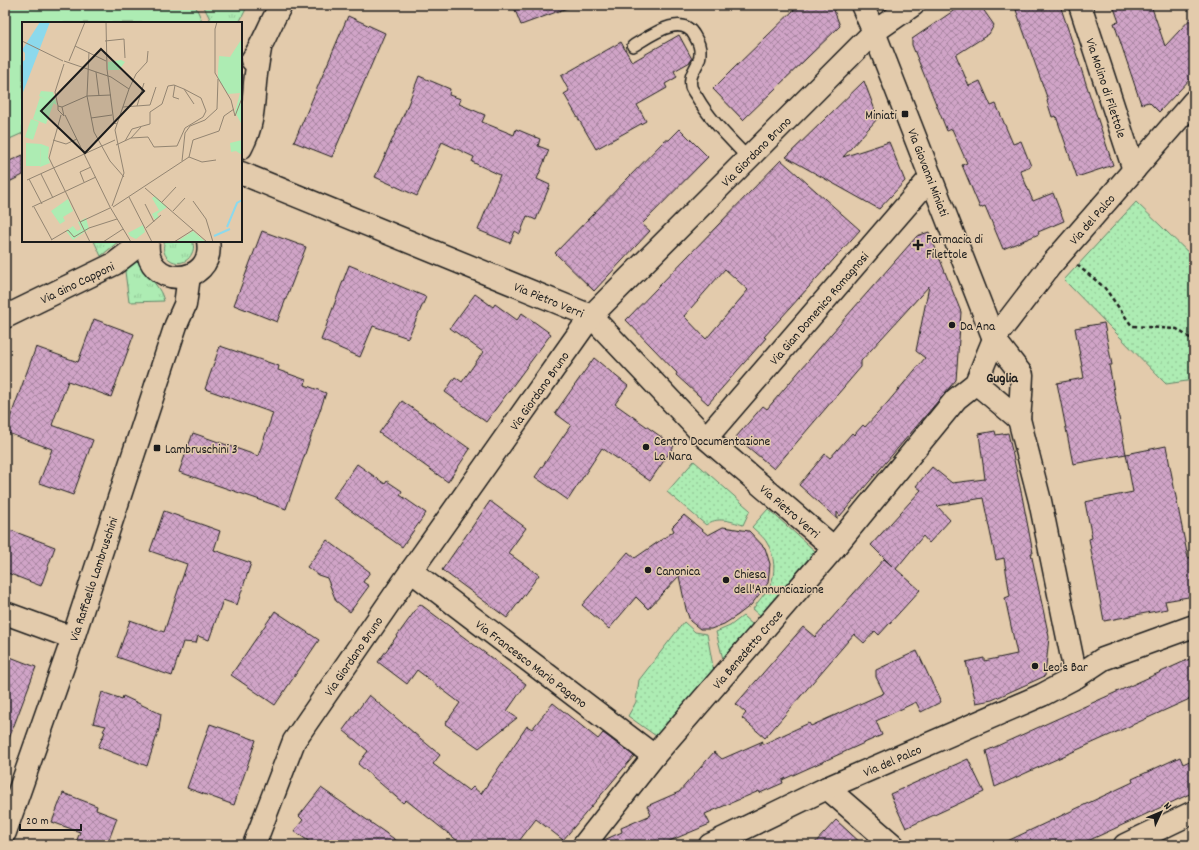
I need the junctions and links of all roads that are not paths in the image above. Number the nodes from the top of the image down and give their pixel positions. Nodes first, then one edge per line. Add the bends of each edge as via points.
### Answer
1 (281, 5) edge
2 (862, 5) edge
3 (913, 5) edge
4 (1080, 5) edge
5 (874, 32) junction
6 (633, 46) dead end
7 (260, 49) junction
8 (242, 76) edge
9 (1194, 101) edge
10 (242, 146) edge
11 (748, 158) junction
12 (1134, 170) junction
13 (242, 173) edge
14 (931, 177) junction
15 (143, 242) edge
16 (148, 242) edge
17 (208, 242) edge
18 (167, 276) junction
19 (189, 276) junction
20 (590, 316) junction
21 (5, 317) edge
22 (176, 325) junction
23 (994, 339) junction
24 (976, 383) junction
25 (1018, 419) junction
26 (706, 438) junction
27 (834, 548) junction
28 (411, 571) junction
29 (5, 613) edge
30 (1194, 626) edge
31 (74, 638) junction
32 (1076, 677) junction
33 (654, 756) junction
34 (827, 788) junction
35 (1194, 812) edge
36 (5, 832) edge
37 (254, 845) edge
38 (584, 845) edge
39 (710, 845) edge
40 (894, 845) edge
41 (1125, 845) edge

1 - 7 street
2 - 5 street, Via Giovanni Miniati
3 - 5 street, Via Giordano Bruno
4 - 12 street, Via Molino di Filettole
5 - 11 street, Via Giordano Bruno
5 - 14 street, Via Giovanni Miniati
6 - 11 lane via 667,27 680,25 691,31 700,45 700,56 690,78 692,88 722,132
7 - 8 street
7 - 10 street via 254,109 250,130
9 - 12 street, Via del Palco
11 - 20 street, Via Giordano Bruno
12 - 23 street, Via del Palco via 1061,252
13 - 20 street, Via Pietro Verri
14 - 23 street, Via Giovanni Miniati
14 - 26 street, Via Gian Domenico Romagnosi
15 - 21 street, Via Gino Capponi via 114,264
16 - 18 street via 150,259 158,270
17 - 19 street via 208,254 202,266
18 - 19 street
18 - 22 street
19 - 22 street, Via Raffaello Lambruschini via 185,305
20 - 26 street, Via Pietro Verri
20 - 28 street, Via Giordano Bruno
22 - 31 street, Via Raffaello Lambruschini
23 - 24 street, Via del Palco
23 - 25 street via 1022,375
24 - 25 street
24 - 27 street, Via Benedetto Croce via 956,399
25 - 32 street via 1040,501
26 - 27 street, Via Pietro Verri
27 - 33 street, Via Benedetto Croce
28 - 33 street, Via Francesco Mario Pagano
28 - 37 street, Via Giordano Bruno via 294,741
29 - 31 street
30 - 32 street, Via del Palco via 1103,659
31 - 36 street, Via Raffaello Lambruschini
32 - 34 street, Via del Palco via 1042,695
33 - 38 street, Via Benedetto Croce
34 - 39 street, Via del Palco
34 - 40 street
35 - 41 street

